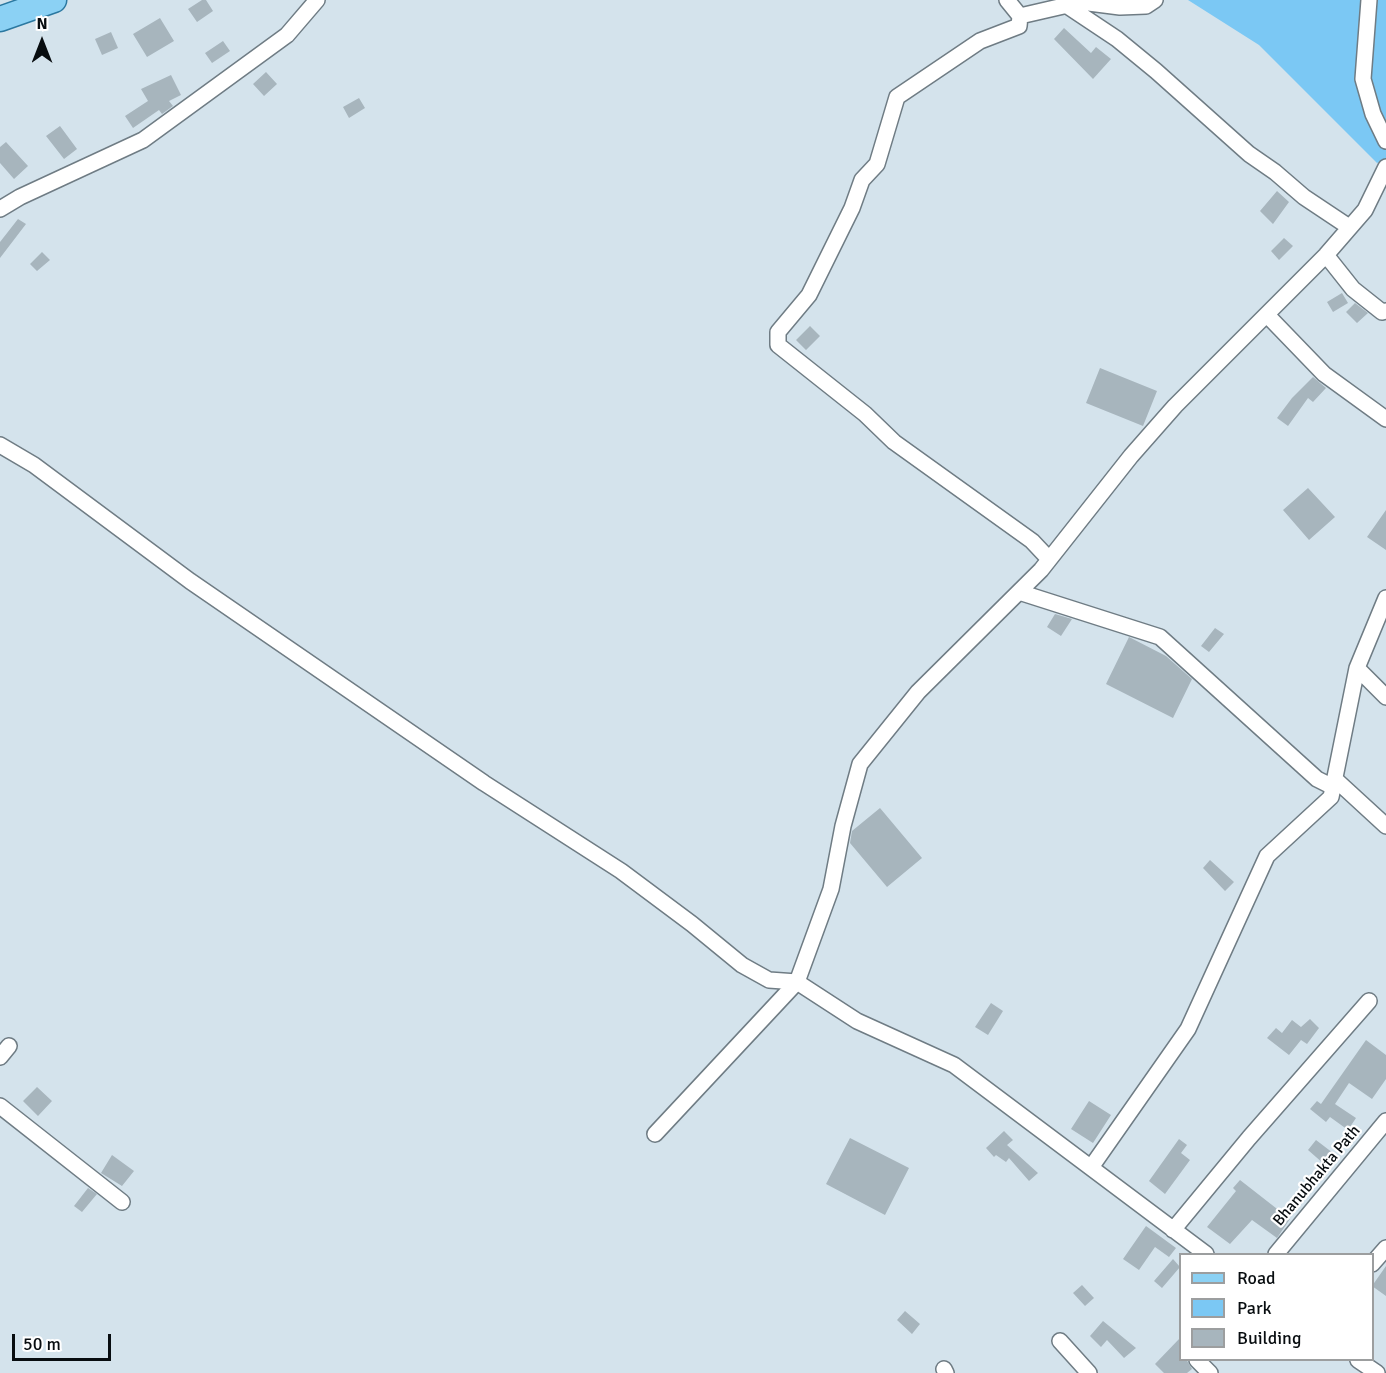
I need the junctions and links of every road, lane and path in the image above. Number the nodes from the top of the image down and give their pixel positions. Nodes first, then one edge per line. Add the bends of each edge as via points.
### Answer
1 (54, 0) edge
2 (317, 0) edge
3 (1007, 0) edge
4 (1155, 0) edge
5 (1370, 0) edge
6 (1066, 5) junction
7 (1020, 16) junction
8 (0, 19) edge
9 (1386, 141) edge
10 (1386, 167) edge
11 (0, 209) edge
12 (1349, 226) junction
13 (1326, 255) junction
14 (1386, 311) edge
15 (1268, 316) junction
16 (1386, 419) edge
17 (0, 445) edge
18 (1048, 558) junction
19 (1019, 592) junction
20 (1386, 598) edge
21 (1357, 668) junction
22 (1386, 697) edge
23 (1335, 783) junction
24 (1386, 826) edge
25 (797, 982) junction
26 (1368, 1001) dead end
27 (0, 1106) edge
28 (1386, 1121) edge
29 (655, 1134) dead end
30 (1092, 1166) junction
31 (122, 1202) dead end
32 (1173, 1230) junction
33 (1386, 1248) edge
34 (1205, 1253) edge
35 (1277, 1253) edge
36 (1374, 1262) edge
37 (1060, 1341) dead end
38 (1198, 1361) edge
39 (1361, 1361) edge
40 (1089, 1373) edge
41 (1210, 1373) edge
42 (1377, 1373) edge

1 - 8 main road
2 - 11 street via 287,35 143,140
3 - 7 street
4 - 6 street via 1146,6 1081,2
5 - 9 street via 1363,79
6 - 7 street
6 - 12 street via 1117,39 1248,154
7 - 18 street via 1019,26 980,41 897,97 877,164 862,180 809,295 778,332 778,345 894,442 1032,541
10 - 12 street via 1365,210
12 - 13 street
13 - 14 street via 1353,289 1382,312
13 - 15 street
15 - 16 street via 1324,374
15 - 18 street via 1175,406
17 - 25 street via 34,465 190,581 484,783 621,871 742,965 770,980
18 - 19 street
19 - 23 street via 1160,637 1317,779
19 - 25 street via 918,692 860,764 831,889
20 - 21 street
21 - 22 street
21 - 23 street
23 - 24 street
23 - 30 street via 1331,797 1268,856 1188,1029
25 - 29 street
25 - 30 street via 857,1021 954,1065
26 - 32 street
27 - 31 street
28 - 35 street, Bhanubhakta Path
30 - 32 street
32 - 34 street
33 - 36 street
37 - 40 street
38 - 41 street
39 - 42 street

